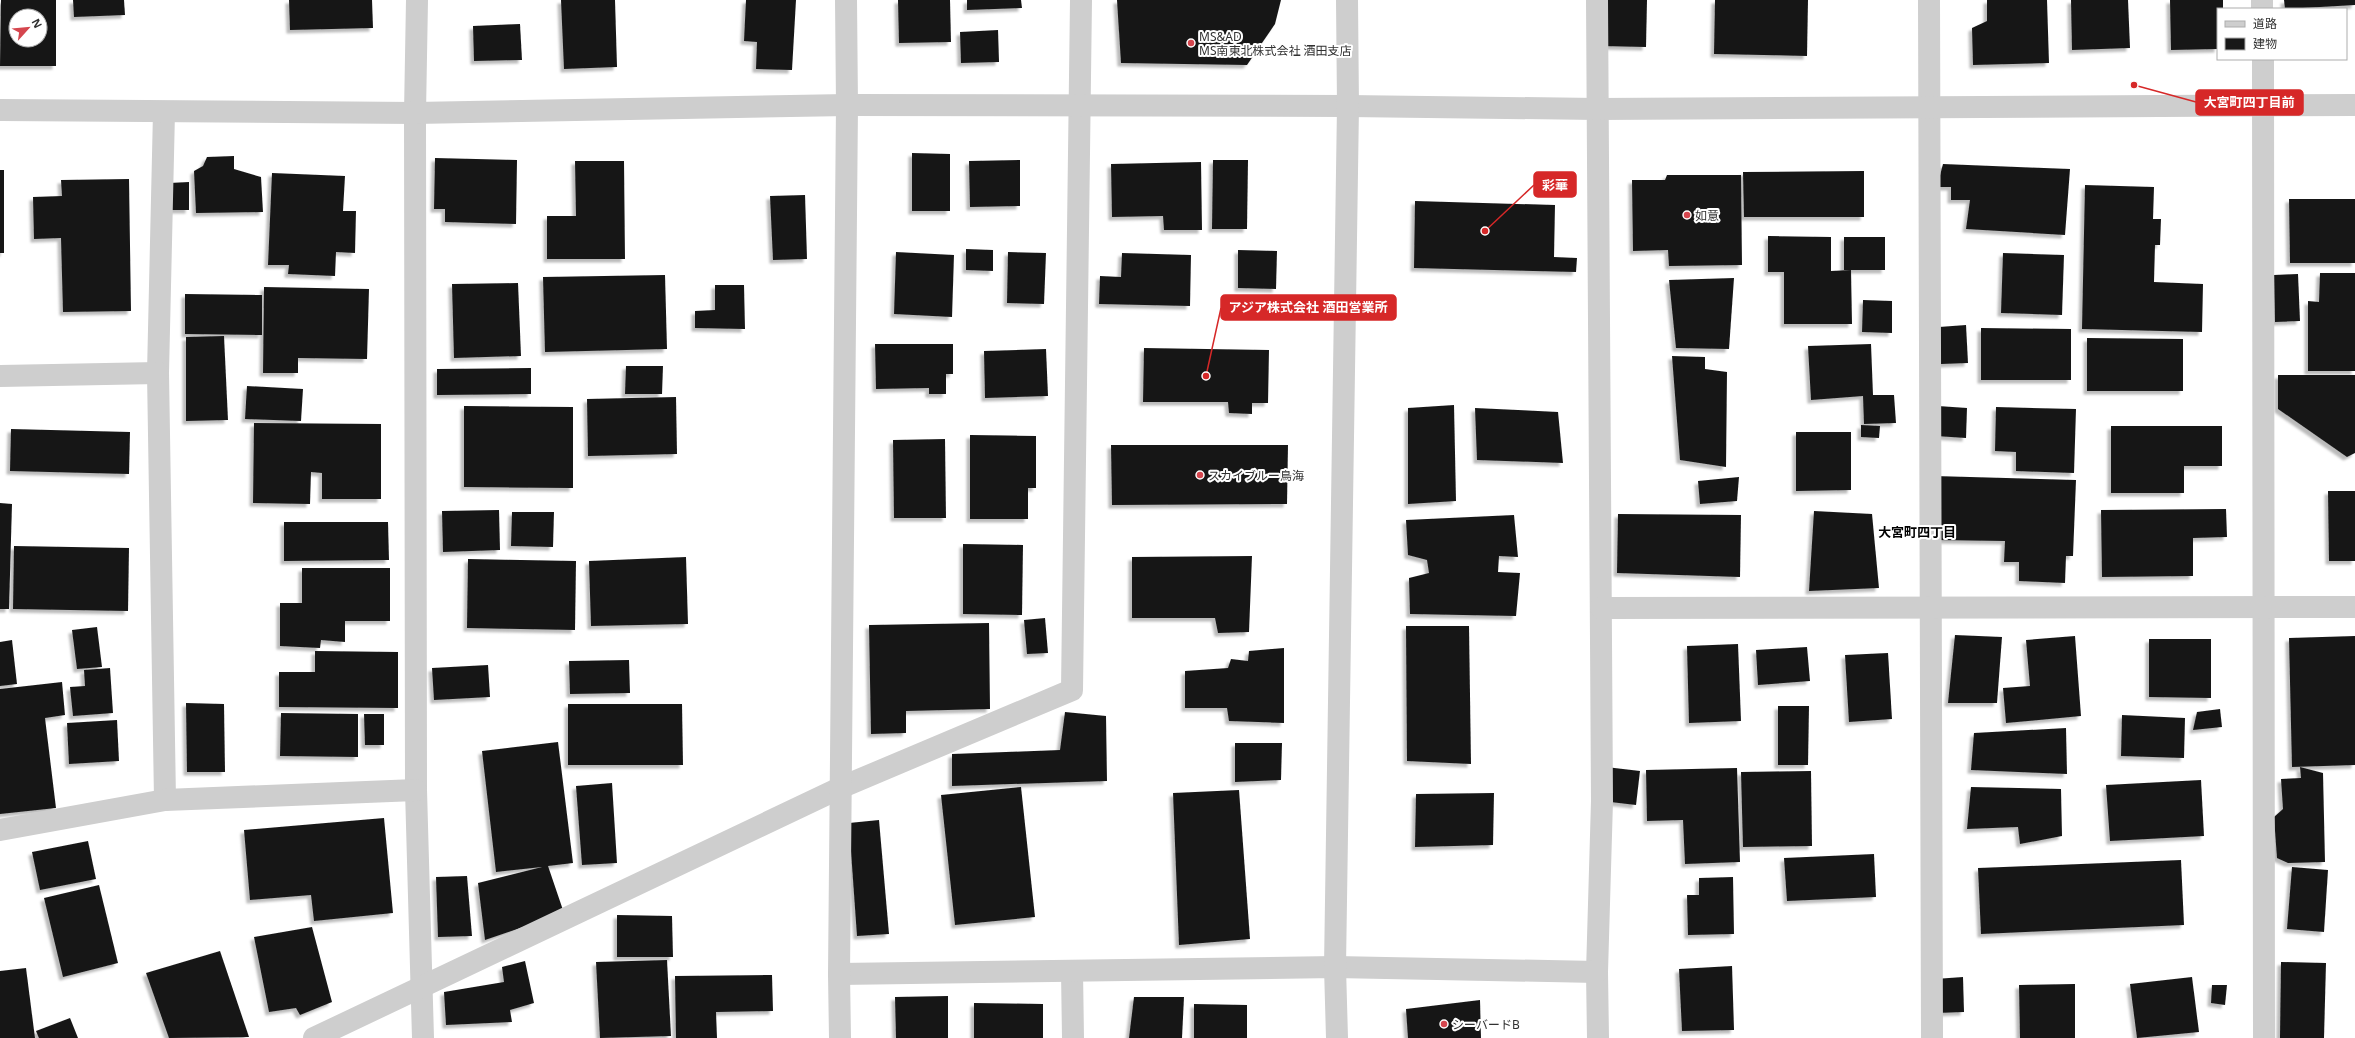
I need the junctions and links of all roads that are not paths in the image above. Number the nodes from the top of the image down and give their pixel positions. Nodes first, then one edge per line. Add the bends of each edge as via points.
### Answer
1 (417, 0) edge
2 (846, 0) edge
3 (1081, 0) edge
4 (1347, 0) edge
5 (1597, 0) edge
6 (1929, 0) edge
7 (2263, 60) edge
8 (2263, 104) junction
9 (848, 105) junction
10 (2355, 105) edge
11 (1080, 106) junction
12 (1348, 106) junction
13 (1929, 108) junction
14 (1597, 109) junction
15 (0, 110) edge
16 (164, 112) junction
17 (415, 113) junction
18 (158, 373) junction
19 (0, 376) edge
20 (1930, 607) junction
21 (2264, 607) junction
22 (2355, 607) edge
23 (1601, 608) junction
24 (842, 787) junction
25 (416, 790) junction
26 (165, 800) junction
27 (0, 830) edge
28 (1335, 967) junction
29 (1072, 971) junction
30 (1597, 972) junction
31 (839, 974) junction
32 (421, 986) junction
33 (314, 1038) edge
34 (423, 1038) edge
35 (840, 1038) edge
36 (1073, 1038) edge
37 (1336, 1038) edge
38 (1598, 1038) edge
39 (1932, 1038) edge
40 (2264, 1038) edge

1 - 17 street
2 - 9 street
3 - 11 street
4 - 12 street
5 - 14 street
6 - 13 street
7 - 8 street
8 - 10 street
8 - 13 street
8 - 21 street
9 - 11 street
9 - 17 street
9 - 24 street
11 - 12 street
11 - 24 street via 1072,690
12 - 14 street
12 - 28 street
13 - 14 street
13 - 20 street
14 - 23 street
15 - 16 street
16 - 17 street
16 - 18 street
17 - 25 street
18 - 19 street
18 - 26 street
20 - 21 street
20 - 23 street
20 - 39 street
21 - 22 street
21 - 40 street
23 - 30 street via 1602,801
24 - 31 street
24 - 32 street
25 - 26 street
25 - 32 street
26 - 27 street
28 - 29 street
28 - 30 street
28 - 37 street
29 - 31 street
29 - 36 street
30 - 38 street
31 - 35 street
32 - 33 street
32 - 34 street

